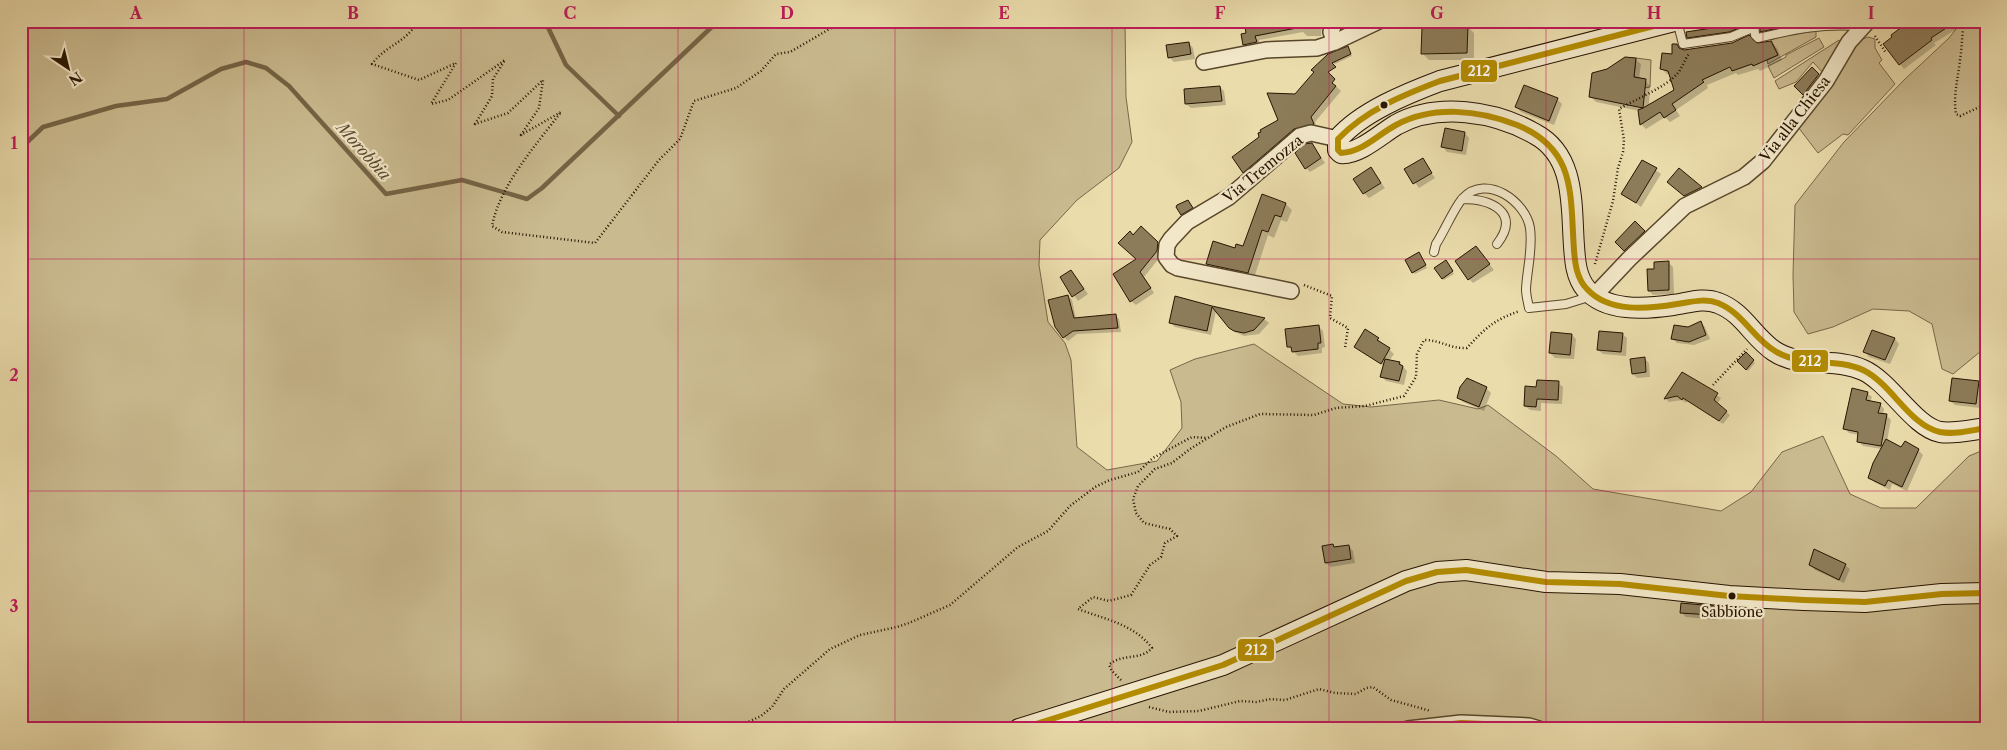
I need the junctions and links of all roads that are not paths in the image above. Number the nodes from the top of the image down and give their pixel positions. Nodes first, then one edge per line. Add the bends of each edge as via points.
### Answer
1 (1335, 21) edge
2 (1378, 21) edge
3 (1676, 21) edge
4 (1755, 24) edge
5 (1868, 27) edge
6 (1335, 42) junction
7 (1204, 62) dead end
8 (1338, 139) junction
9 (1462, 200) junction
10 (1497, 244) dead end
11 (1434, 252) dead end
12 (1588, 289) junction
13 (1291, 291) road end
14 (1986, 428) edge
15 (1986, 593) edge
16 (1019, 729) edge
17 (1408, 729) edge
18 (1539, 729) edge

1 - 6 street via 1331,32
2 - 6 street
3 - 4 lane via 1683,44 1731,37
3 - 8 street via 1440,81 1389,104 1351,126
4 - 5 lane via 1758,38 1845,24
5 - 12 street, Via alla Chiesa via 1843,51 1826,81 1763,161 1744,177 1684,206 1628,258
6 - 7 street via 1317,48 1266,50
8 - 12 street via 1341,153 1351,152 1407,120 1439,111 1490,117 1535,133 1553,147 1564,166 1570,190 1575,262
8 - 13 street, Via Tremozza via 1311,133 1300,136 1229,197 1187,222 1167,245 1166,257 1178,268
9 - 10 lane via 1483,201 1498,208 1506,225
9 - 11 lane
9 - 12 lane via 1480,189 1499,192 1519,204 1526,215 1531,236 1526,290 1529,308 1566,304
12 - 14 street via 1613,305 1628,308 1711,301 1735,313 1775,352 1793,359 1844,364 1863,370 1933,430
15 - 16 street via 1865,602 1804,600 1729,596 1620,584 1546,582 1478,570 1444,571 1406,580 1223,665
17 - 18 street via 1461,723

